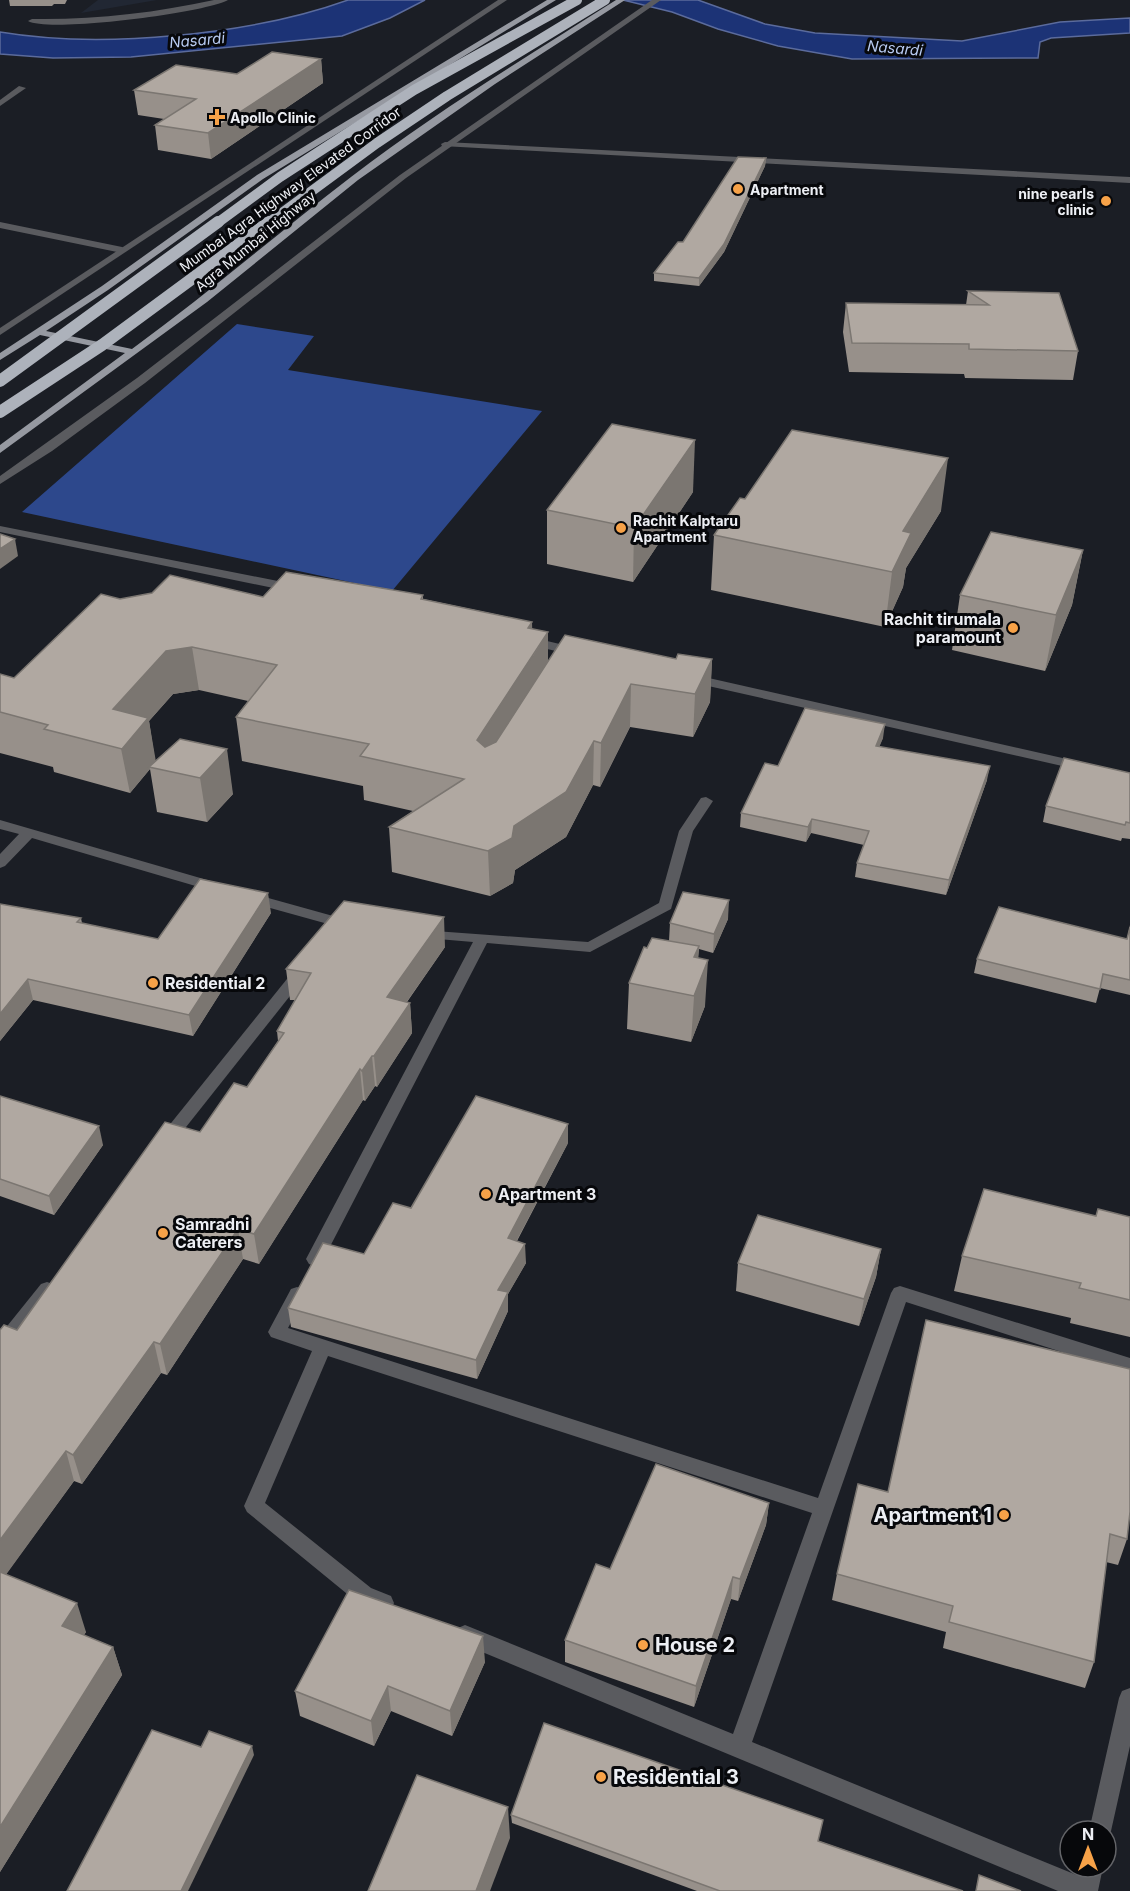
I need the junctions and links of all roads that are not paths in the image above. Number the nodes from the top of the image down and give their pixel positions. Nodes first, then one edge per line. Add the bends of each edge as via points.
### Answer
1 (224, 0) edge
2 (503, 0) edge
3 (552, 0) edge
4 (577, 0) edge
5 (621, 0) edge
6 (657, 0) edge
7 (604, 6) edge
8 (32, 21) dead end
9 (22, 88) dead end
10 (0, 104) edge
11 (445, 144) junction
12 (1130, 180) edge
13 (0, 225) edge
14 (122, 250) junction
15 (0, 332) edge
16 (38, 332) junction
17 (134, 352) junction
18 (0, 357) edge
19 (0, 381) edge
20 (0, 412) edge
21 (0, 450) edge
22 (0, 481) edge
23 (0, 529) edge
24 (303, 590) edge
25 (517, 638) edge
26 (575, 655) edge
27 (677, 675) edge
28 (1095, 770) edge
29 (706, 801) dead end
30 (0, 825) edge
31 (29, 832) junction
32 (0, 863) edge
33 (340, 923) junction
34 (364, 926) edge
35 (411, 931) edge
36 (481, 940) junction
37 (325, 941) edge
38 (310, 960) edge
39 (155, 1154) edge
40 (59, 1274) edge
41 (323, 1347) junction
42 (0, 1348) edge
43 (1130, 1366) edge
44 (823, 1508) junction
45 (397, 1608) edge
46 (441, 1626) edge
47 (1130, 1698) edge
48 (739, 1747) junction
49 (1103, 1819) edge
50 (1086, 1891) edge

1 - 8 street via 119,20
2 - 14 street
3 - 16 main road via 260,177
4 - 19 highway, Mumbai Agra Highway Elevated Corridor, bridge via 414,90 280,177
5 - 7 main road, Agra Mumbai Highway
6 - 11 street
7 - 17 main road, Agra Mumbai Highway via 355,178
7 - 20 highway, Mumbai Agra Highway Elevated Corridor, bridge via 447,96 377,143 102,345
9 - 10 street
11 - 12 street
11 - 22 street via 147,375
13 - 14 street
14 - 15 street
16 - 17 main road
16 - 18 main road
17 - 21 main road, Agra Mumbai Highway
23 - 24 street
25 - 26 street
27 - 28 street
29 - 36 street via 686,831 666,906 590,947
30 - 31 street
31 - 32 street
31 - 33 street
33 - 34 street
33 - 37 street
35 - 36 street
36 - 41 street via 278,1332
38 - 39 street
40 - 42 street
41 - 44 street
41 - 45 street via 254,1506 364,1595
43 - 44 street via 900,1293
44 - 48 street
46 - 48 street
47 - 49 street
48 - 50 street

